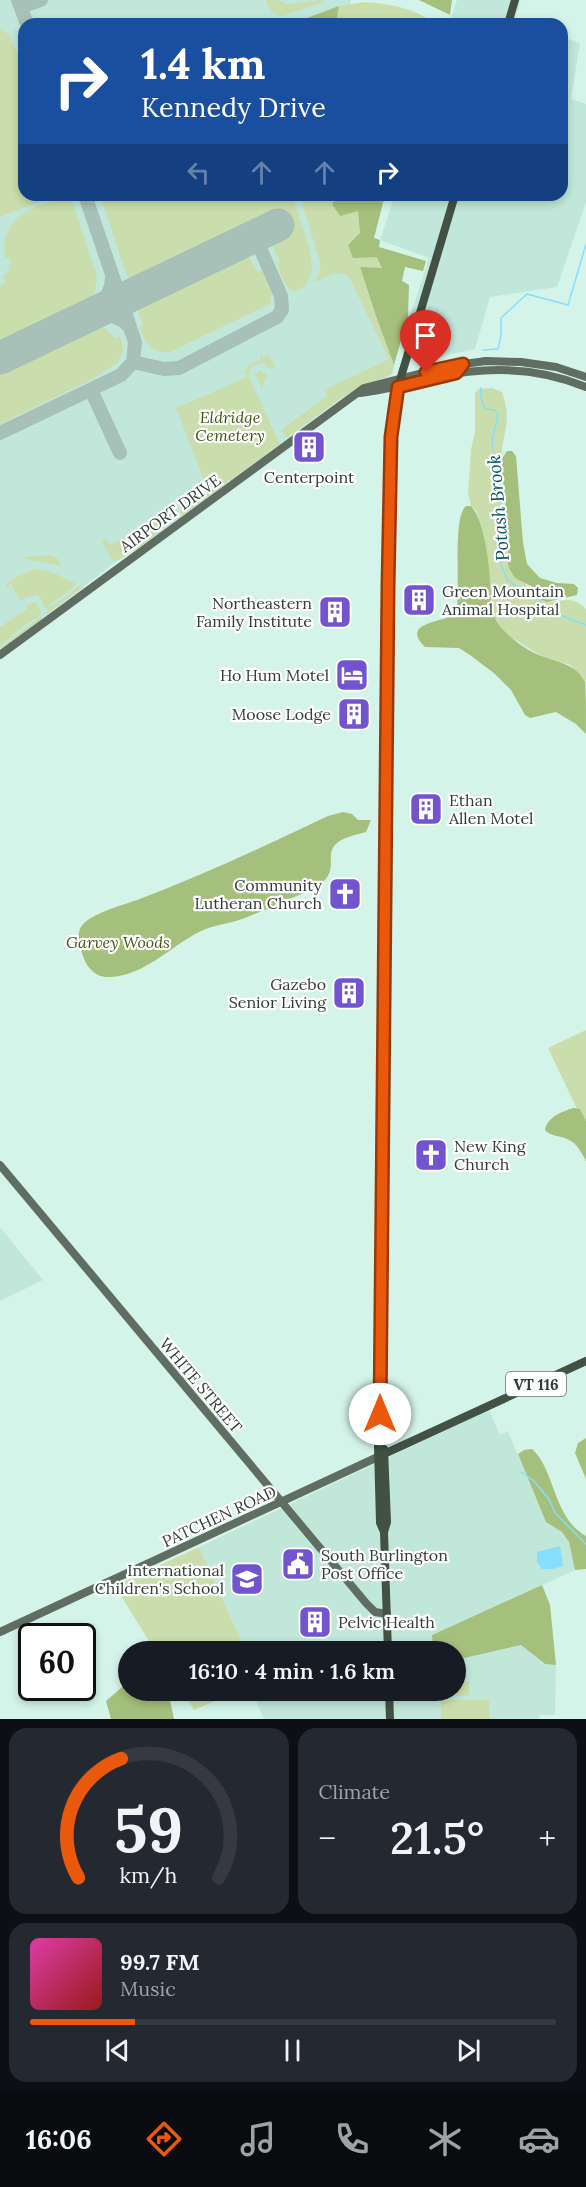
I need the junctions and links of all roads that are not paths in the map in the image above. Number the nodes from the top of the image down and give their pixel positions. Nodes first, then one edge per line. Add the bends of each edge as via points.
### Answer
1 (515, 0) edge
2 (510, 18) edge
3 (453, 201) edge
4 (463, 364) junction
5 (456, 373) junction
6 (586, 377) edge
7 (399, 383) junction
8 (586, 387) edge
9 (0, 655) edge
10 (0, 1165) edge
11 (586, 1361) edge
12 (381, 1456) junction
13 (282, 1501) junction
14 (387, 1614) junction
15 (0, 1632) edge
16 (388, 1641) edge
17 (390, 1701) edge
18 (390, 1719) edge

1 - 2 main road
3 - 7 main road
4 - 5 street
4 - 6 street via 521,362
4 - 7 street
5 - 7 street
5 - 8 street via 518,370
7 - 9 street, AIRPORT DRIVE via 372,384 356,393
7 - 12 main road via 391,437 388,586
10 - 13 street, WHITE STREET
11 - 12 main road, VT 116
12 - 13 street, PATCHEN ROAD
12 - 14 main road via 387,1522
13 - 14 street, WHITE STREET via 366,1603 375,1612
13 - 15 street, PATCHEN ROAD
14 - 16 main road
17 - 18 main road

